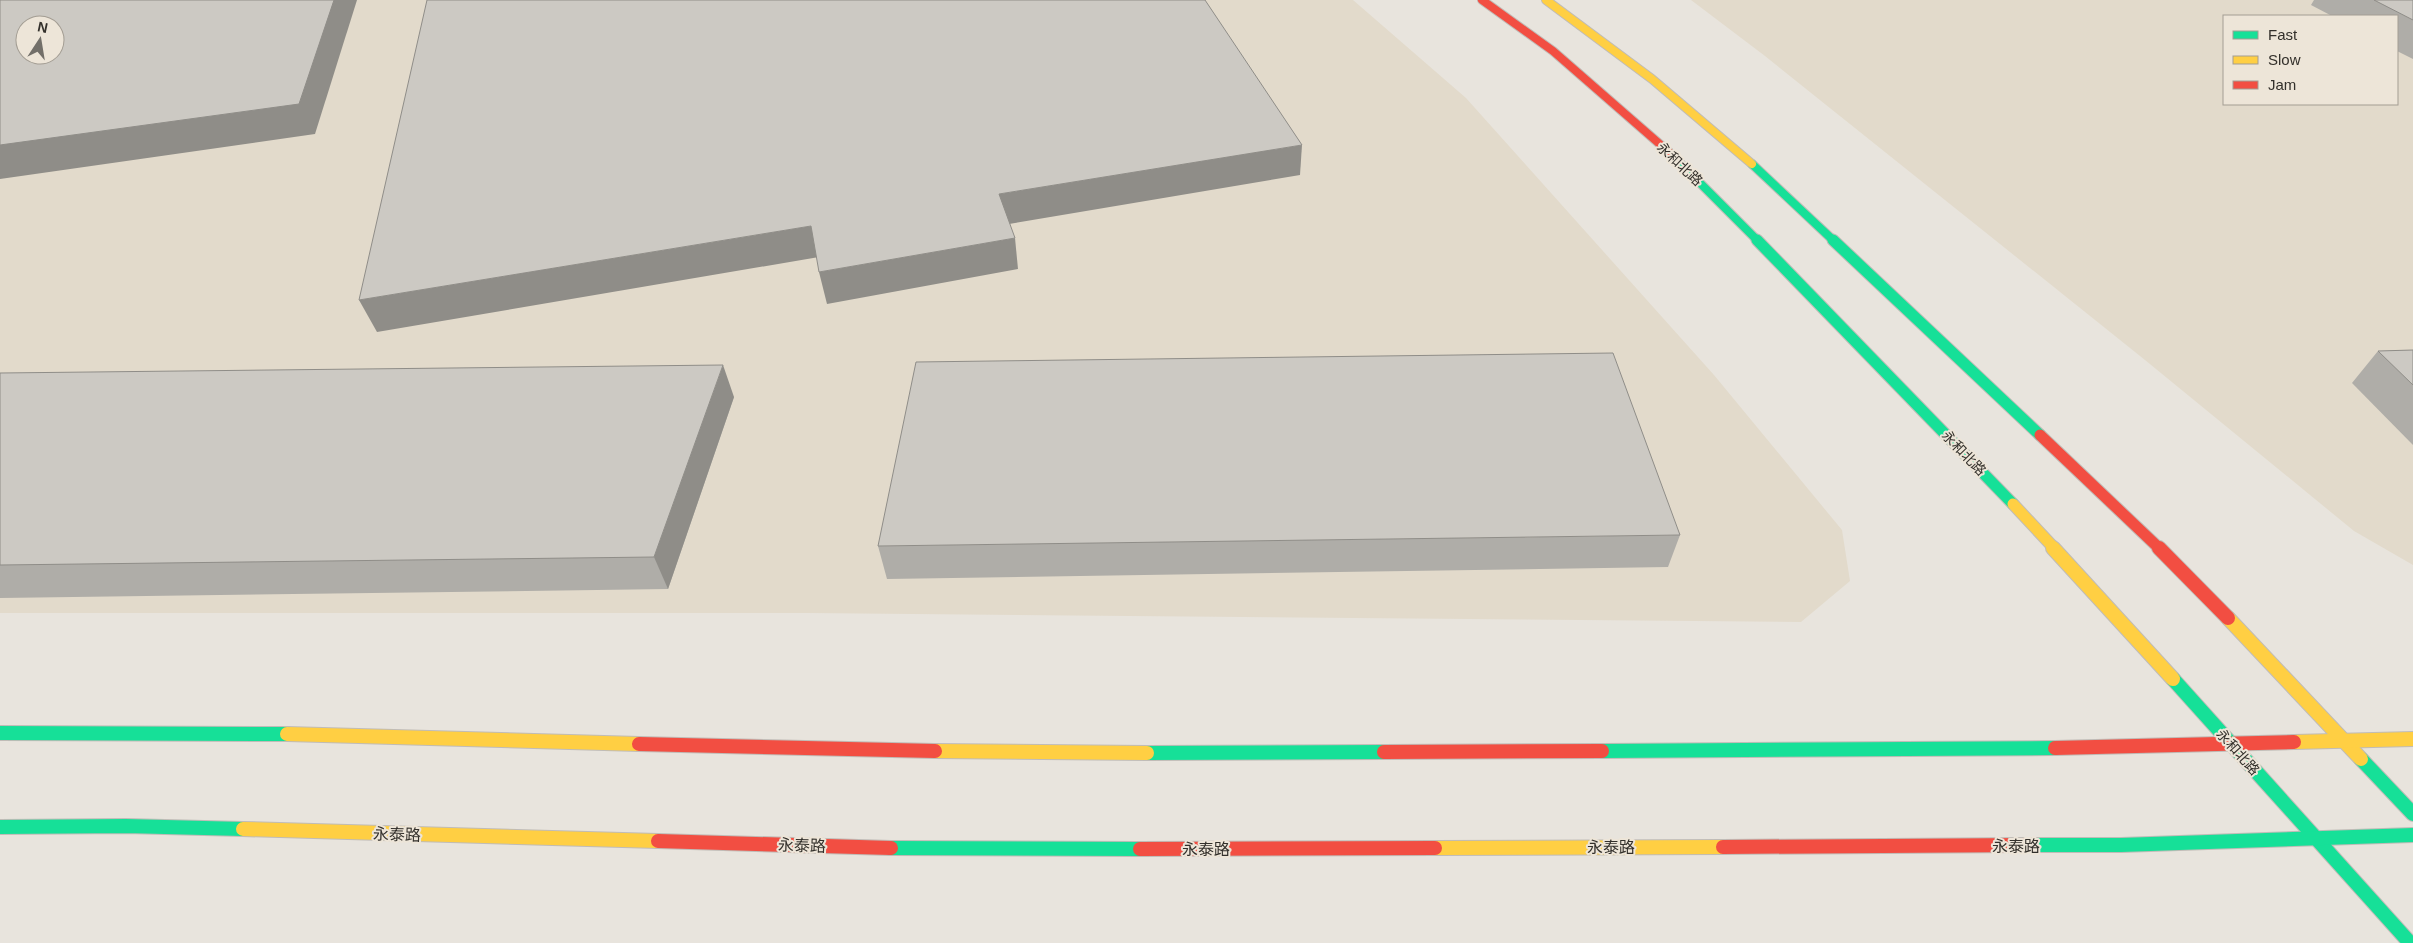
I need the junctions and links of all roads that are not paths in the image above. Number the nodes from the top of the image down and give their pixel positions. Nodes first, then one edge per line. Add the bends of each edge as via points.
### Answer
1 (1482, 0) edge
2 (1546, 0) edge
3 (0, 733) edge
4 (2413, 739) edge
5 (2344, 741) junction
6 (2230, 743) junction
7 (2413, 814) edge
8 (0, 827) edge
9 (2413, 835) edge
10 (2316, 839) junction
11 (2410, 943) edge

1 - 6 main road, 永和北路 via 1553,51 1675,158 1830,313 2052,545
2 - 5 main road via 1694,111 1861,265 2189,577
3 - 6 main road via 203,732 1030,754 2017,749
4 - 5 main road
5 - 6 main road
5 - 7 main road
6 - 10 main road, 永和北路
8 - 10 main road, 永泰路 via 126,826 978,850 2121,845
9 - 10 main road, 永泰路
10 - 11 main road, 永和北路

